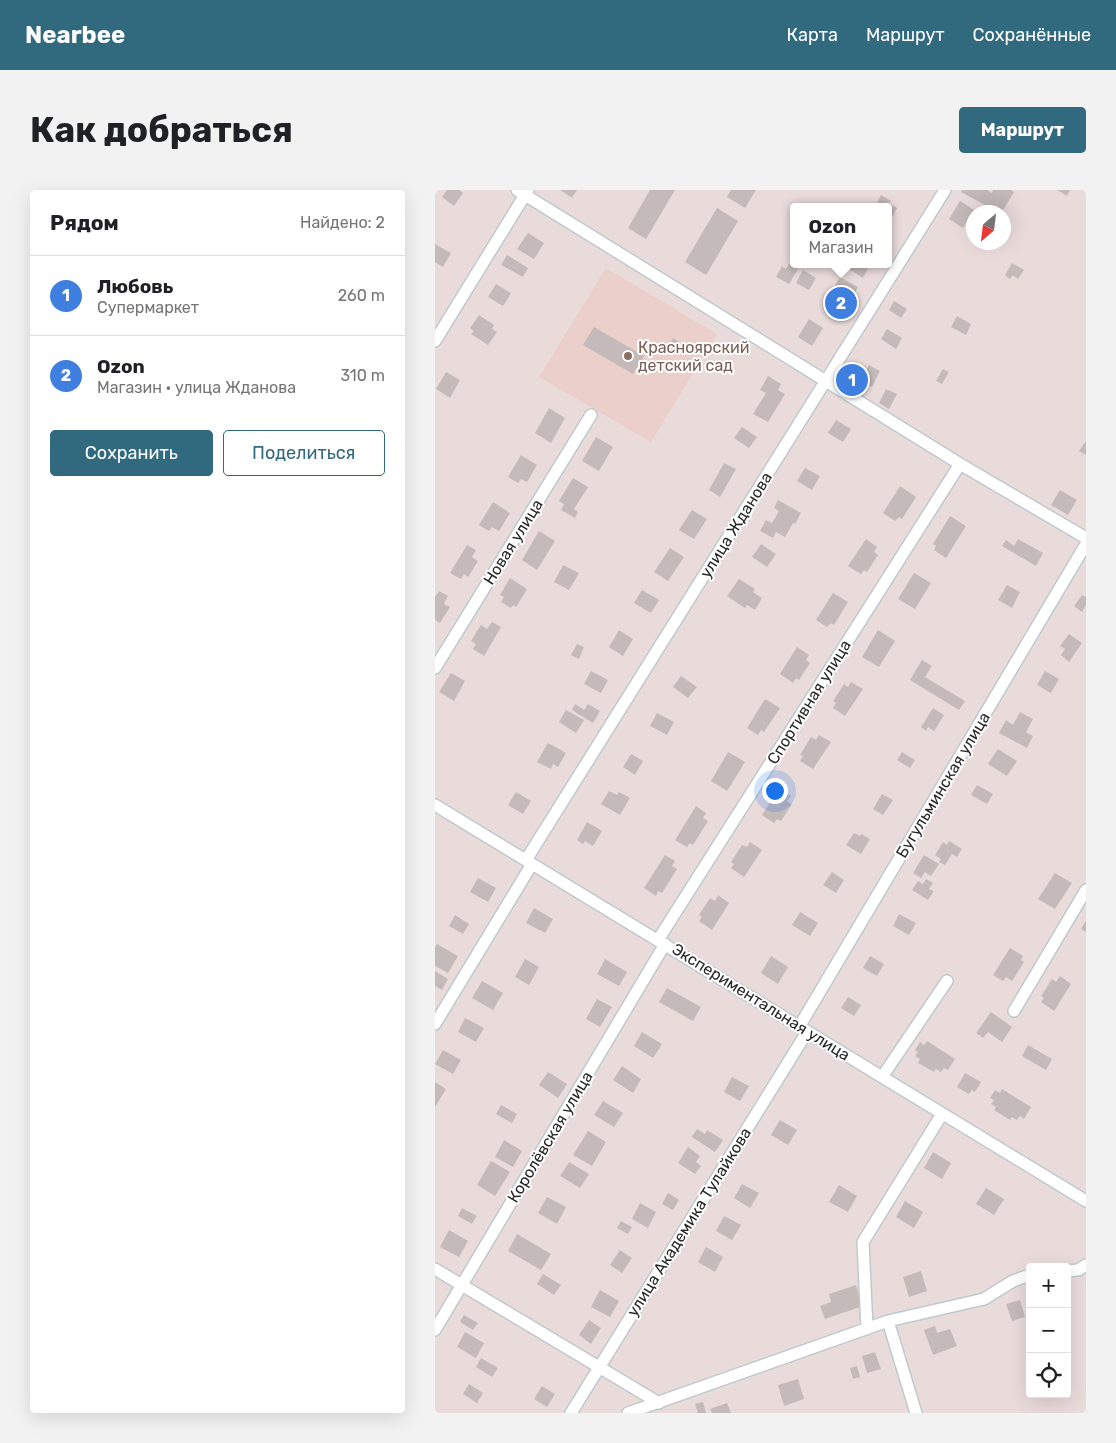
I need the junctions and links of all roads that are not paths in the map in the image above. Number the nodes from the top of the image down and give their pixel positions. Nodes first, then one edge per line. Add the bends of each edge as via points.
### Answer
1 (945, 190) edge
2 (523, 192) edge
3 (435, 340) edge
4 (826, 382) junction
5 (591, 415) dead end
6 (960, 464) junction
7 (1086, 538) edge
8 (1086, 544) edge
9 (435, 668) edge
10 (435, 805) edge
11 (529, 862) junction
12 (1086, 890) edge
13 (661, 942) junction
14 (947, 981) dead end
15 (1013, 1011) dead end
16 (435, 1024) edge
17 (803, 1029) junction
18 (882, 1077) junction
19 (942, 1114) junction
20 (1086, 1201) edge
21 (1086, 1265) edge
22 (435, 1269) edge
23 (1071, 1271) edge
24 (1026, 1276) edge
25 (462, 1284) junction
26 (887, 1321) junction
27 (867, 1328) junction
28 (435, 1330) edge
29 (599, 1368) junction
30 (659, 1403) junction
31 (571, 1413) edge
32 (628, 1413) edge
33 (916, 1413) edge

1 - 4 street, улица Жданова
2 - 3 street
2 - 4 street
4 - 6 street
4 - 11 street, улица Жданова
5 - 9 street, Новая улица
6 - 7 street
6 - 13 street, Спортивная улица
8 - 17 street, Бугульминская улица
10 - 11 street, Экспериментальная улица
11 - 13 street, Экспериментальная улица
11 - 16 street, улица Жданова
12 - 15 street
13 - 17 street, Экспериментальная улица
13 - 25 street, Королёвская улица
14 - 18 street
17 - 18 street, Экспериментальная улица
17 - 29 street, улица Академика Тулайкова
18 - 19 street, Экспериментальная улица
19 - 20 street, Экспериментальная улица
19 - 27 street via 863,1242
21 - 23 street
22 - 25 street
24 - 26 street via 984,1299
25 - 28 street, Королёвская улица
25 - 29 street
26 - 27 street
26 - 33 street
27 - 30 street
29 - 30 street
29 - 31 street, улица Академика Тулайкова
30 - 32 street

